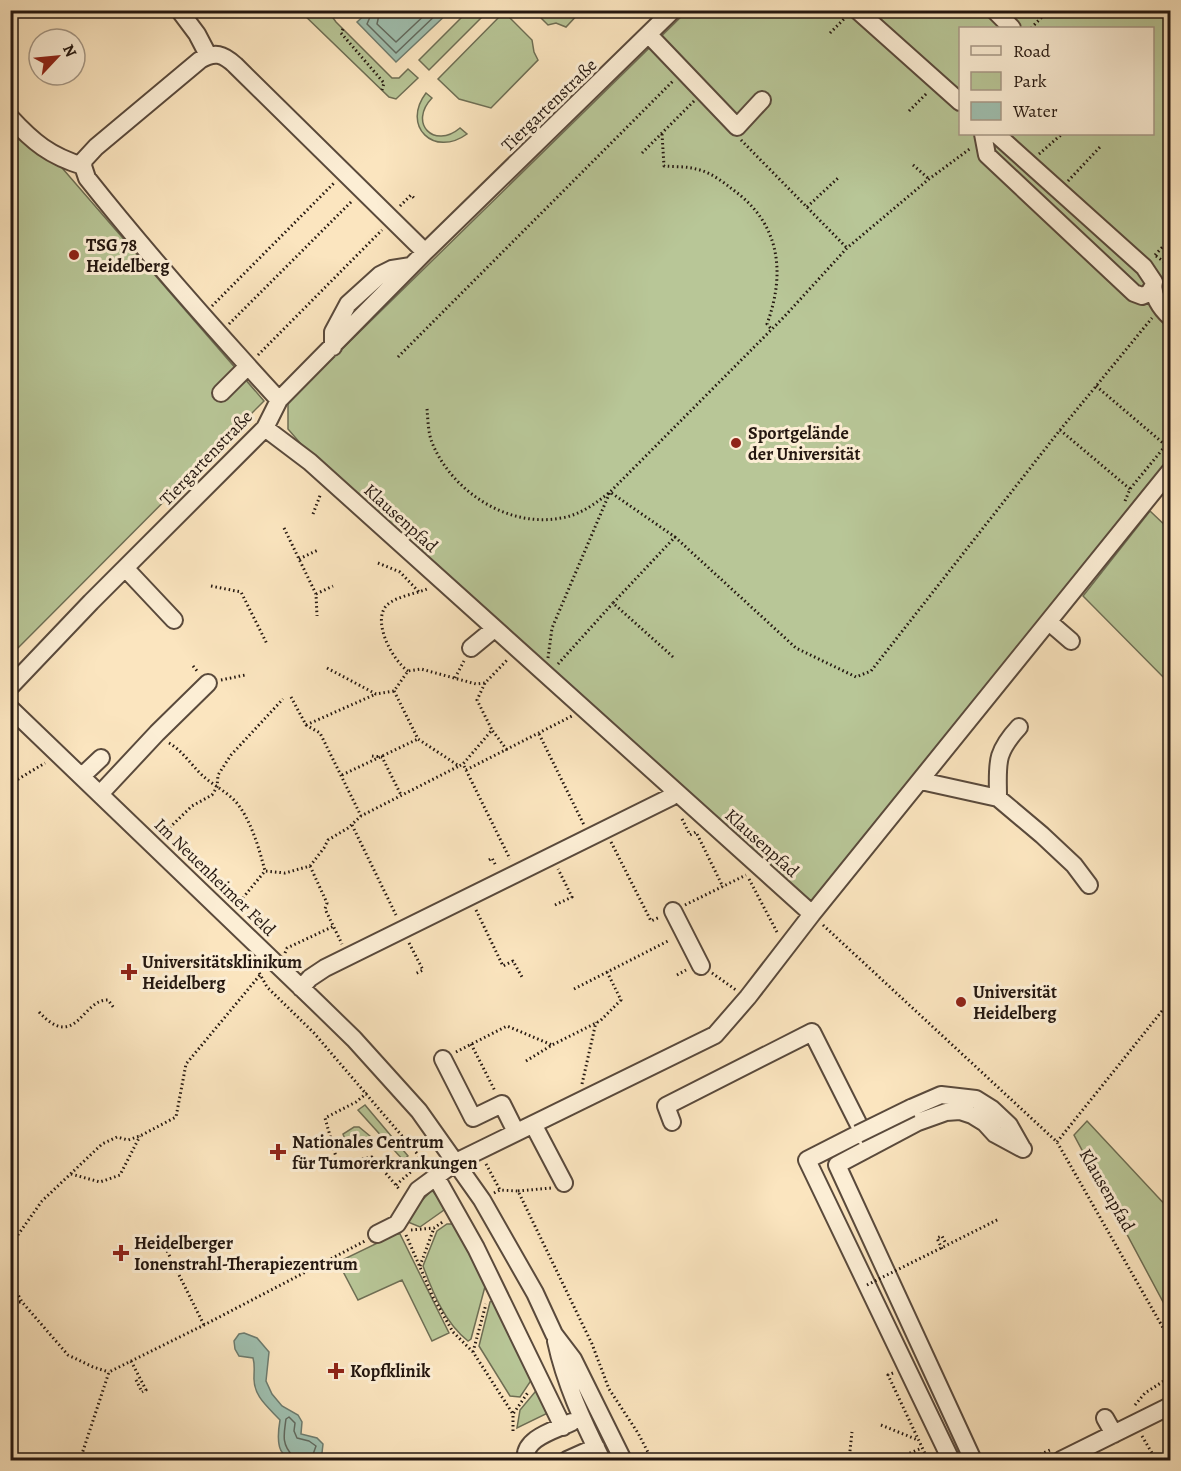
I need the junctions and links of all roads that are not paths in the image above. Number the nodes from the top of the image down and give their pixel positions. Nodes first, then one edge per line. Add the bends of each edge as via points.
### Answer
1 (179, 10) edge
2 (673, 10) edge
3 (857, 10) edge
4 (649, 35) junction
5 (213, 54) junction
6 (762, 100) dead end
7 (959, 101) edge
8 (10, 117) edge
9 (988, 135) edge
10 (83, 166) junction
11 (425, 252) junction
12 (1152, 288) junction
13 (1166, 313) edge
14 (248, 366) junction
15 (221, 393) dead end
16 (279, 400) junction
17 (265, 428) junction
18 (1170, 471) edge
19 (126, 569) junction
20 (174, 620) dead end
21 (1049, 622) junction
22 (494, 628) junction
23 (1071, 641) dead end
24 (471, 648) road end
25 (208, 683) road end
26 (10, 687) edge
27 (10, 708) edge
28 (1019, 727) dead end
29 (101, 758) dead end
30 (82, 776) junction
31 (921, 781) junction
32 (100, 794) junction
33 (674, 795) junction
34 (998, 798) junction
35 (1089, 885) dead end
36 (674, 911) road end
37 (812, 914) junction
38 (695, 968) road end
39 (301, 988) junction
40 (443, 1059) road end
41 (672, 1122) dead end
42 (533, 1124) junction
43 (516, 1132) junction
44 (870, 1146) junction
45 (456, 1162) junction
46 (436, 1177) junction
47 (564, 1183) road end
48 (378, 1234) road end
49 (1170, 1406) edge
50 (590, 1414) junction
51 (1105, 1418) dead end
52 (563, 1427) junction
53 (1114, 1434) junction
54 (599, 1454) edge
55 (526, 1461) edge
56 (567, 1461) edge
57 (623, 1461) edge
58 (951, 1461) edge
59 (973, 1461) edge
60 (1061, 1461) edge

1 - 5 street
2 - 4 street, Tiergartenstraße
3 - 7 street
4 - 6 street via 737,127
4 - 11 street, Tiergartenstraße
5 - 10 street via 96,147
5 - 11 street via 235,65
8 - 10 street via 36,144
9 - 12 street via 1029,164 1144,267 1154,282
9 - 12 street via 987,155 1134,293 1142,296
10 - 14 street via 102,197
11 - 16 street, Tiergartenstraße
12 - 13 street
14 - 15 street
14 - 16 street
16 - 17 street, Tiergartenstraße
17 - 19 street, Tiergartenstraße
17 - 22 street, Klausenpfad via 310,462
18 - 21 street
19 - 20 street
19 - 26 street, Tiergartenstraße
21 - 23 street
21 - 31 street
22 - 24 street
22 - 33 street, Klausenpfad
25 - 32 street
27 - 30 street, Im Neuenheimer Feld
28 - 34 street via 999,753
29 - 30 street
30 - 32 street, Im Neuenheimer Feld
31 - 34 street
31 - 37 street
32 - 39 street, Im Neuenheimer Feld
33 - 37 street, Klausenpfad
33 - 39 street via 326,968
34 - 35 street via 1058,850
36 - 38 street
37 - 42 street via 715,1035
39 - 45 street, Im Neuenheimer Feld via 419,1111
40 - 43 street via 474,1118 502,1104
41 - 44 street via 666,1106 812,1032
42 - 43 street
42 - 47 street
43 - 45 street
44 - 58 street, bridge via 918,1122 960,1111 1023,1149 1009,1125 992,1109 976,1099 941,1095 807,1160
44 - 59 street via 837,1165
45 - 46 street
45 - 50 street, Im Neuenheimer Feld via 535,1293 555,1334 561,1366
46 - 48 street via 418,1190 397,1224
46 - 52 street via 476,1248
49 - 53 street
50 - 52 street
50 - 54 street, Im Neuenheimer Feld
50 - 57 street, Im Neuenheimer Feld
51 - 53 street
52 - 55 street via 531,1443 525,1450
53 - 60 street via 1077,1445
54 - 56 street

